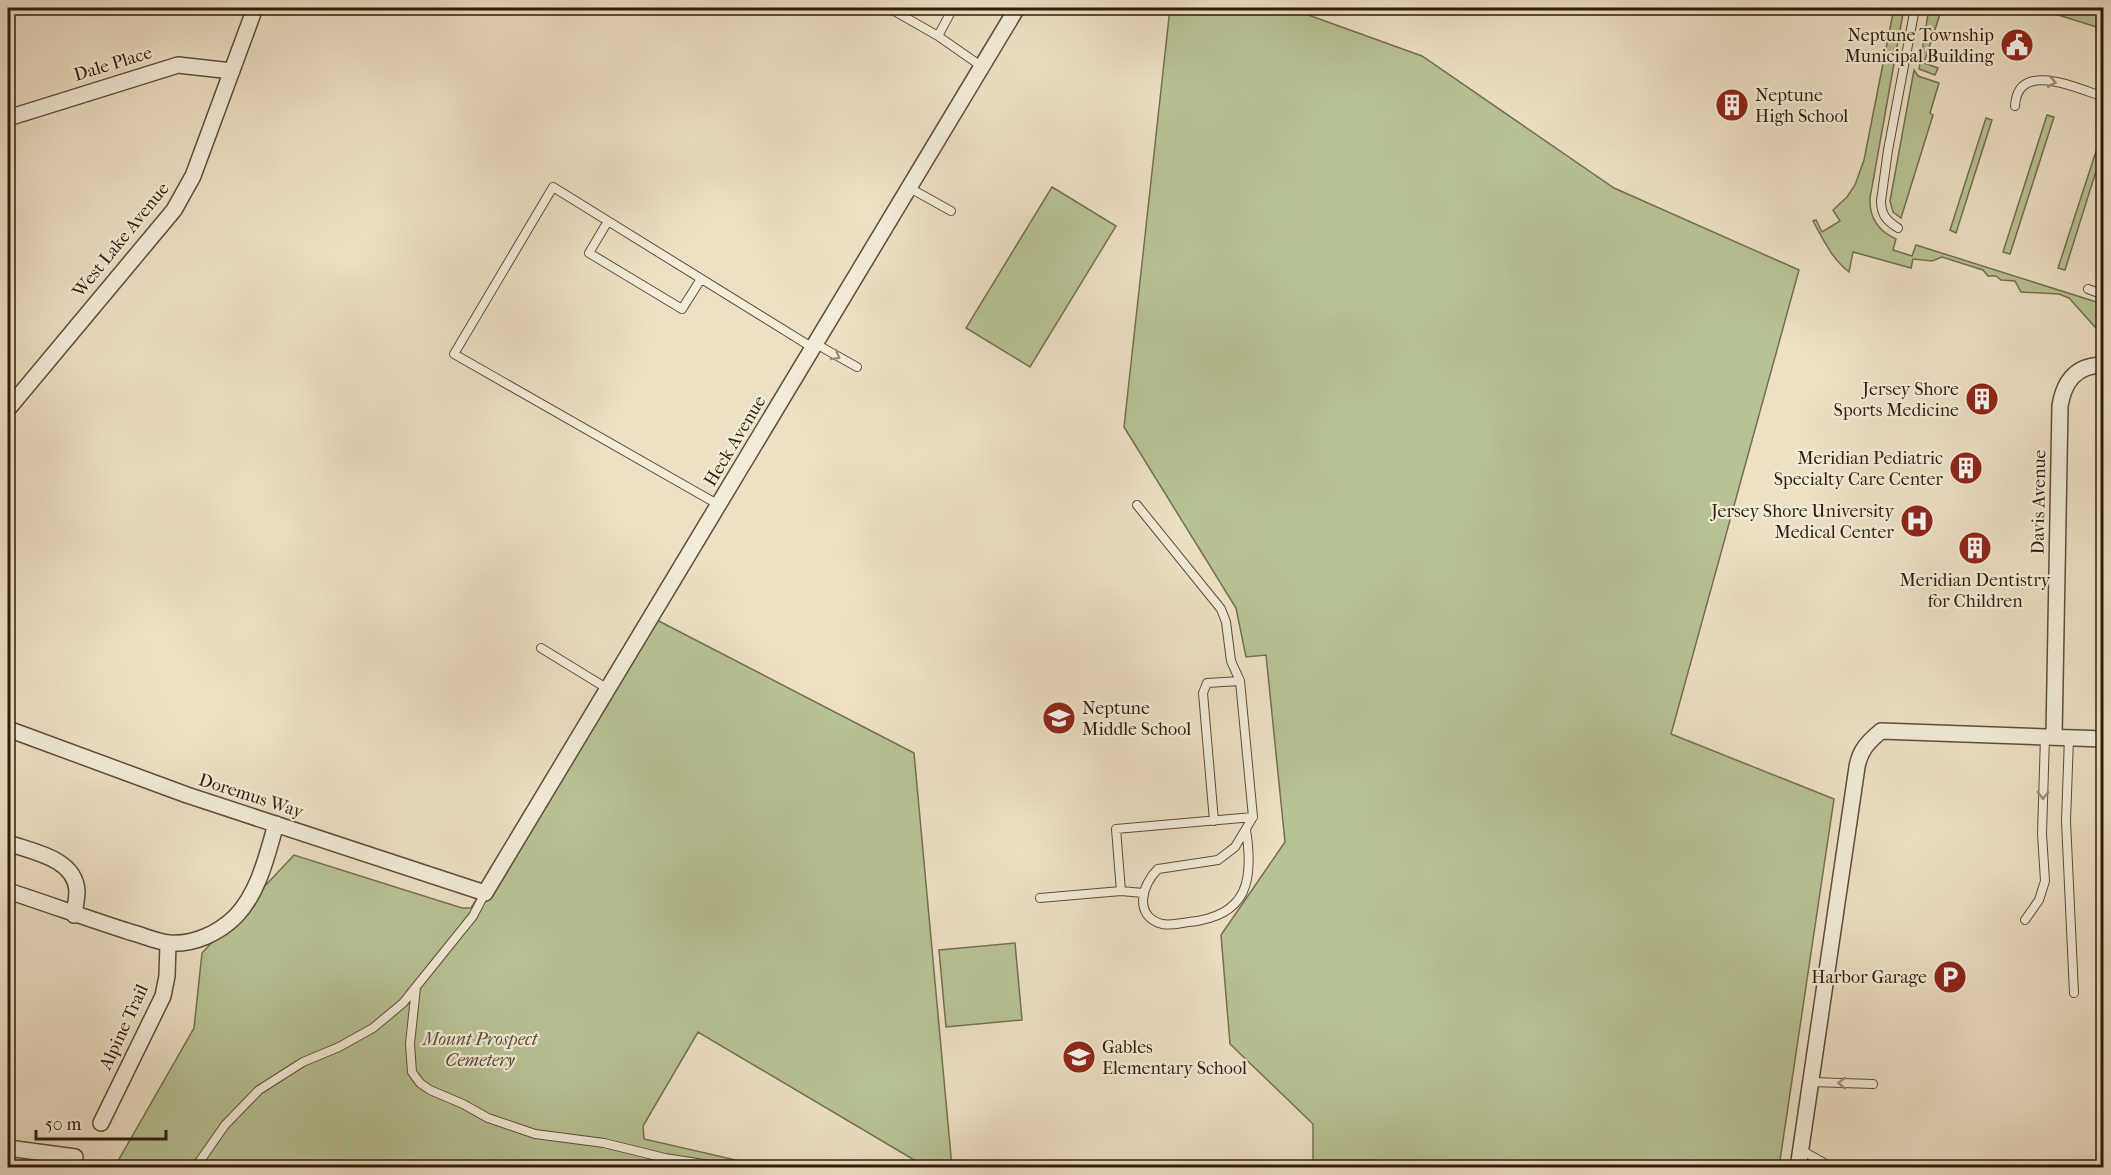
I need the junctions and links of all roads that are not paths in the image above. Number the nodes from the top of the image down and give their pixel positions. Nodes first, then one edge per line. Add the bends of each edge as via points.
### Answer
1 (255, 8) edge
2 (889, 8) edge
3 (954, 8) edge
4 (1017, 8) edge
5 (1915, 8) edge
6 (938, 36) junction
7 (981, 66) junction
8 (232, 70) junction
9 (2103, 97) edge
10 (2015, 106) dead end
11 (8, 118) edge
12 (908, 186) junction
13 (951, 211) dead end
14 (608, 221) junction
15 (1898, 228) dead end
16 (701, 279) junction
17 (2088, 289) dead end
18 (2103, 294) edge
19 (815, 346) junction
20 (2103, 365) edge
21 (857, 367) dead end
22 (8, 409) edge
23 (719, 505) junction
24 (1137, 505) dead end
25 (541, 648) dead end
26 (1240, 681) junction
27 (608, 689) junction
28 (8, 729) edge
29 (2056, 737) junction
30 (2103, 739) edge
31 (1253, 817) junction
32 (1214, 820) junction
33 (276, 824) junction
34 (1246, 830) junction
35 (8, 843) edge
36 (8, 891) edge
37 (1120, 891) junction
38 (485, 893) junction
39 (1143, 893) junction
40 (1040, 898) dead end
41 (74, 915) junction
42 (2025, 920) dead end
43 (168, 943) junction
44 (416, 987) junction
45 (2074, 993) dead end
46 (1811, 1082) junction
47 (1873, 1084) dead end
48 (101, 1123) dead end
49 (8, 1148) edge
50 (1801, 1150) junction
51 (75, 1157) dead end
52 (195, 1167) edge
53 (729, 1167) edge
54 (1798, 1167) edge
55 (1833, 1167) edge

1 - 8 street, West Lake Avenue
2 - 6 lane
3 - 6 lane
4 - 7 street, Heck Avenue
5 - 15 lane via 1881,201 1886,219
6 - 7 lane
7 - 12 street, Heck Avenue
8 - 11 street, Dale Place via 178,65
8 - 22 street, West Lake Avenue via 193,176 174,210
10 -> 9 lane via 2022,86 2037,80 2057,82
12 - 13 lane
12 - 19 street, Heck Avenue
14 - 16 lane
14 - 16 lane via 589,252 682,309
14 - 23 lane via 554,187 454,354
16 - 19 lane
17 - 18 lane
19 -> 21 lane
19 - 23 street, Heck Avenue
20 - 29 street, Davis Avenue via 2087,368 2069,379 2060,406
23 - 27 street, Heck Avenue
24 - 26 lane via 1221,609 1231,662
25 - 27 lane
26 - 31 lane
26 - 32 lane via 1207,683 1203,693
27 - 38 street, Heck Avenue
28 - 33 street, Doremus Way
29 - 30 street
29 -> 42 lane via 2042,834 2045,881 2039,900
29 - 45 lane via 2066,830
29 - 46 street via 1881,731 1862,751
31 - 32 lane
31 - 34 lane
32 - 37 lane via 1116,829
33 - 38 street, Doremus Way
33 - 43 street via 251,895 237,915 206,937
34 - 39 lane via 1235,847 1218,860 1158,868
34 - 39 lane via 1249,871 1240,896 1224,913 1202,921 1168,925 1146,912
35 - 41 street via 62,863 72,874 77,891
36 - 41 street
37 - 39 lane
37 - 40 lane
38 - 44 lane via 473,916
41 - 43 street
43 - 48 street, Alpine Trail via 163,996
44 - 52 lane via 403,1004 373,1028 303,1062 259,1090 225,1125
44 - 53 lane via 410,1044 412,1072 429,1090 488,1118 535,1134
47 -> 46 lane
46 - 50 street
49 - 51 street
50 - 54 street
50 - 55 lane

